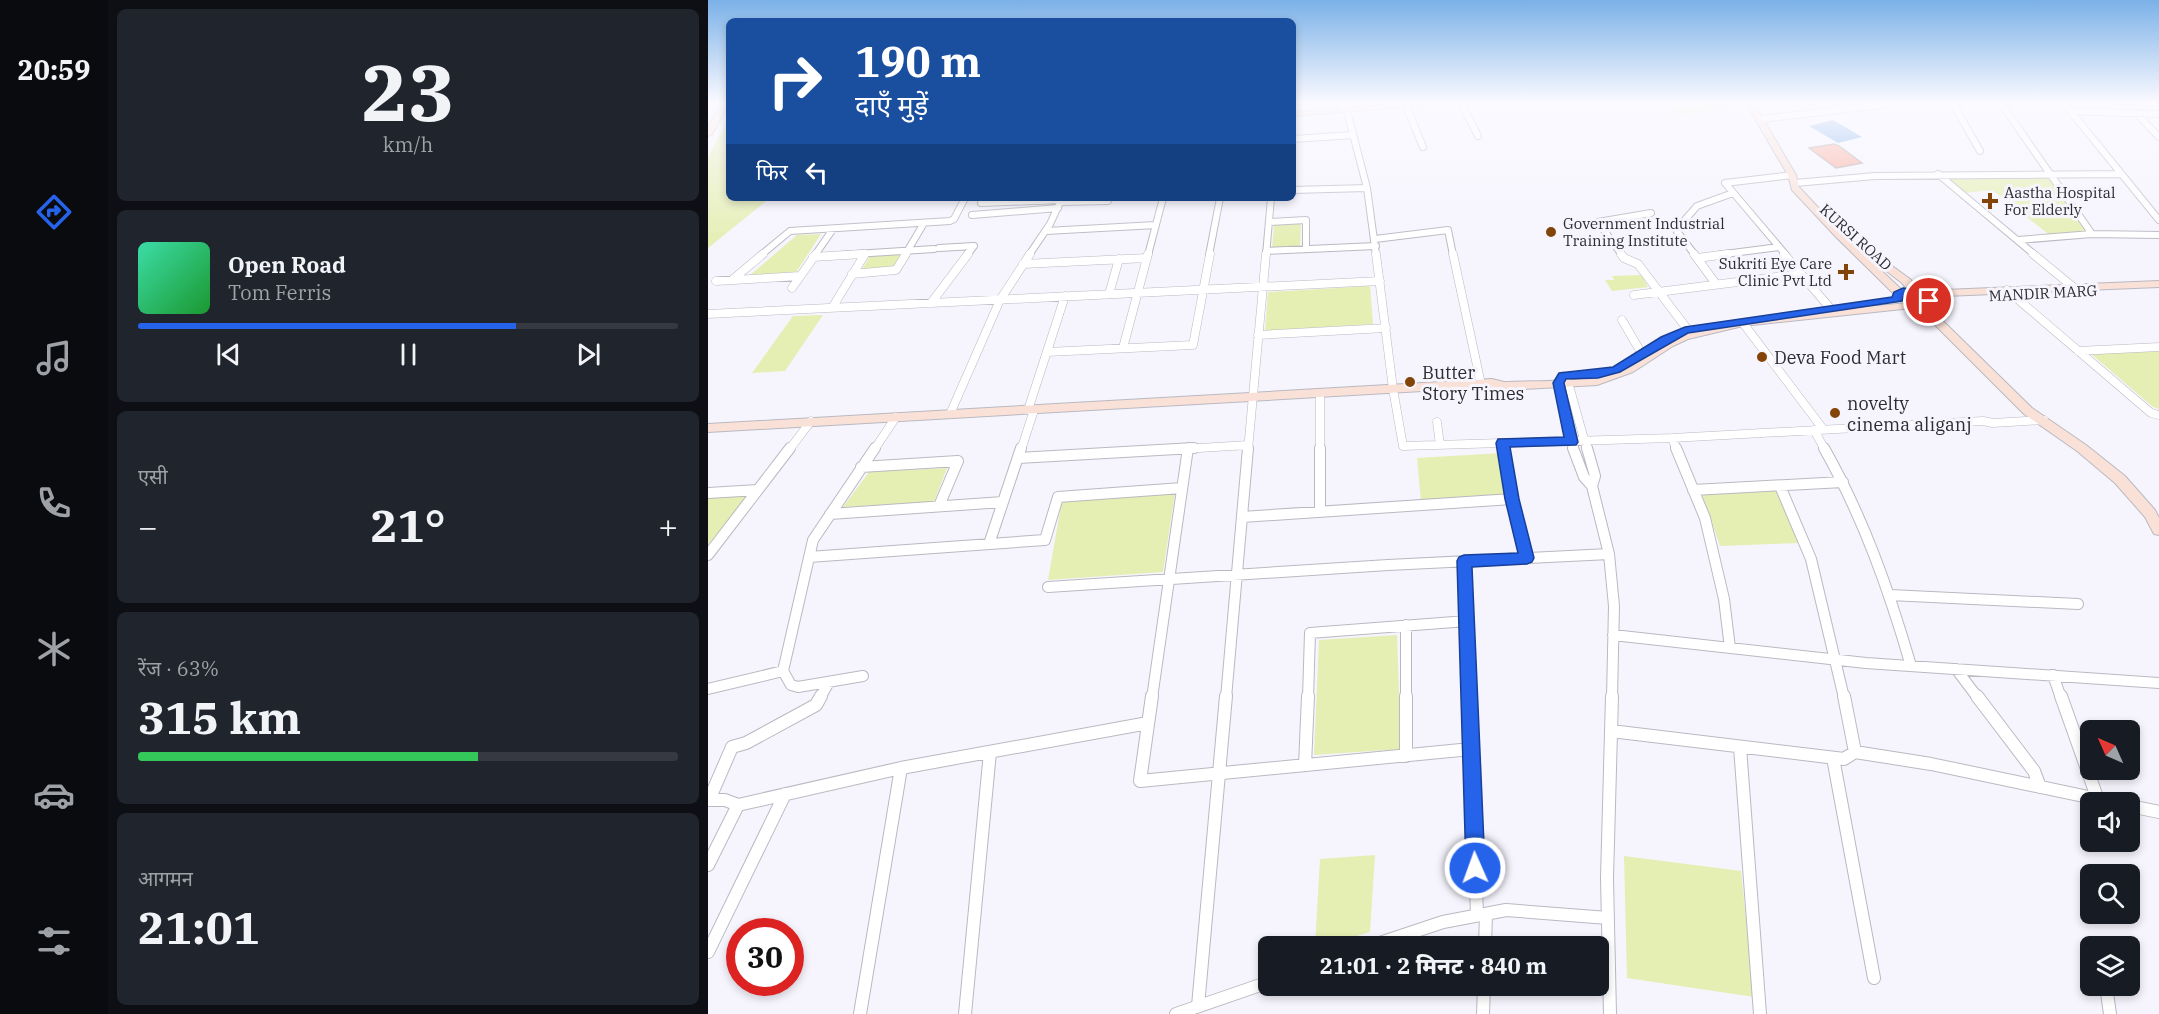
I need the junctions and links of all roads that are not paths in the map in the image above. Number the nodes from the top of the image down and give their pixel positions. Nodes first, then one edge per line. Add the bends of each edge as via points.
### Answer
1 (1357, 149) edge
2 (1777, 149) edge
3 (2033, 149) edge
4 (2101, 149) edge
5 (2049, 173) junction
6 (1938, 174) junction
7 (2121, 174) junction
8 (1794, 181) junction
9 (1367, 188) junction
10 (1296, 190) edge
11 (1733, 193) junction
12 (963, 201) edge
13 (1108, 201) edge
14 (1162, 201) edge
15 (1219, 201) edge
16 (1271, 201) edge
17 (1060, 202) edge
18 (981, 204) dead end
19 (1651, 213) dead end
20 (972, 215) dead end
21 (2159, 220) edge
22 (1269, 222) junction
23 (924, 223) junction
24 (1156, 225) junction
25 (833, 229) junction
26 (1046, 231) junction
27 (2092, 234) junction
28 (2159, 235) edge
29 (2018, 240) junction
30 (1376, 242) junction
31 (1779, 248) junction
32 (1306, 249) junction
33 (909, 251) junction
34 (1266, 251) junction
35 (865, 254) junction
36 (813, 257) junction
37 (1147, 258) junction
38 (1696, 258) junction
39 (1119, 259) junction
40 (1023, 264) junction
41 (852, 274) junction
42 (1801, 274) junction
43 (800, 276) junction
44 (732, 280) junction
45 (716, 281) dead end
46 (1380, 281) junction
47 (1716, 284) junction
48 (2159, 286) edge
49 (1263, 287) junction
50 (792, 288) dead end
51 (2075, 289) junction
52 (1204, 290) junction
53 (1657, 292) junction
54 (2009, 292) junction
55 (1138, 293) junction
56 (1109, 294) junction
57 (1634, 295) dead end
58 (1065, 296) junction
59 (1898, 296) junction
60 (1000, 300) junction
61 (1919, 301) junction
62 (931, 303) junction
63 (832, 308) junction
64 (1830, 308) junction
65 (708, 314) edge
66 (1622, 320) dead end
67 (1743, 323) junction
68 (1386, 328) junction
69 (1690, 332) junction
70 (1258, 335) junction
71 (2159, 347) edge
72 (1123, 348) junction
73 (2078, 351) junction
74 (1047, 352) junction
75 (1642, 354) junction
76 (1563, 380) junction
77 (1486, 383) junction
78 (1393, 389) junction
79 (1320, 393) junction
80 (1253, 397) junction
81 (1031, 410) junction
82 (950, 414) junction
83 (2159, 415) edge
84 (896, 417) junction
85 (2039, 418) junction
86 (811, 421) junction
87 (1437, 422) dead end
88 (708, 428) edge
89 (1818, 429) junction
90 (1672, 438) junction
91 (1584, 441) junction
92 (1572, 442) junction
93 (1503, 443) junction
94 (1248, 445) junction
95 (1440, 445) junction
96 (1188, 448) junction
97 (1018, 458) junction
98 (861, 467) junction
99 (1843, 482) junction
100 (1593, 486) junction
101 (1780, 486) junction
102 (1182, 488) junction
103 (758, 490) junction
104 (1694, 490) junction
105 (708, 493) edge
106 (1512, 499) junction
107 (1003, 502) junction
108 (939, 506) junction
109 (1320, 512) junction
110 (830, 514) junction
111 (1242, 517) junction
112 (2159, 530) edge
113 (989, 544) junction
114 (1610, 554) junction
115 (708, 555) edge
116 (809, 557) junction
117 (1527, 558) junction
118 (1464, 561) junction
119 (1237, 574) junction
120 (1169, 578) junction
121 (1048, 587) dead end
122 (1890, 595) junction
123 (2078, 604) dead end
124 (1467, 621) junction
125 (1406, 625) junction
126 (1613, 635) junction
127 (1730, 648) junction
128 (1837, 660) junction
129 (1911, 666) junction
130 (1956, 669) junction
131 (783, 671) junction
132 (2053, 675) junction
133 (863, 676) dead end
134 (829, 682) junction
135 (2159, 683) edge
136 (708, 689) edge
137 (1148, 723) junction
138 (1611, 731) junction
139 (1740, 747) junction
140 (1471, 749) junction
141 (990, 752) junction
142 (1855, 752) junction
143 (1406, 756) junction
144 (1833, 758) junction
145 (1305, 765) junction
146 (901, 768) junction
147 (1219, 773) junction
148 (2040, 787) junction
149 (2095, 792) edge
150 (785, 794) junction
151 (2080, 796) edge
152 (708, 800) edge
153 (738, 805) junction
154 (2140, 808) edge
155 (2159, 812) edge
156 (708, 865) edge
157 (1482, 915) junction
158 (1608, 918) junction
159 (1401, 936) edge
160 (1484, 936) edge
161 (708, 952) edge
162 (1874, 978) dead end
163 (1258, 986) edge
164 (1484, 996) edge
165 (2107, 996) edge
166 (1198, 1006) junction
167 (1179, 1013) edge
168 (860, 1014) edge
169 (965, 1014) edge
170 (1483, 1014) edge
171 (1610, 1014) edge
172 (1760, 1014) edge
173 (2110, 1014) edge

1 - 9 street
2 - 8 main road, KURSI ROAD
3 - 5 street
4 - 7 street
5 - 6 street
5 - 7 street
5 - 27 street
6 - 8 street
6 - 29 street
7 - 21 street
8 - 11 street via 1725,183
8 - 59 main road, KURSI ROAD via 1795,188
8 - 61 main road, KURSI ROAD via 1846,232 1906,281
9 - 10 street
9 - 30 street
11 - 31 street
11 - 38 street via 1697,206 1676,230
12 - 23 street via 952,220
13 - 17 street
14 - 24 street
15 - 52 street
16 - 22 street
17 - 18 street
17 - 20 street
17 - 26 street
19 - 53 street via 1598,222 1624,258 1638,264
22 - 32 street via 1306,220
22 - 34 street
23 - 25 street
23 - 33 street
24 - 26 street
24 - 37 street
25 - 36 street
25 - 44 street via 788,232
26 - 40 street
27 - 28 street
27 - 29 street
29 - 51 street
30 - 32 street
30 - 46 street
30 - 77 street via 1448,230
31 - 38 street
31 - 42 street
32 - 34 street
33 - 35 street
33 - 41 street via 895,271
33 - 62 street via 974,246
34 - 49 street
35 - 36 street
35 - 41 street
36 - 43 street
37 - 39 street
37 - 55 street
38 - 47 street
39 - 40 street
39 - 56 street
40 - 60 street
41 - 63 street
42 - 47 street
42 - 64 street
43 - 44 street
43 - 50 street
44 - 45 street
46 - 49 street
46 - 68 street
47 - 53 street
48 - 51 main road, MANDIR MARG
49 - 52 street
49 - 70 street
51 - 54 main road, MANDIR MARG
52 - 55 street
52 - 72 street via 1193,345
53 - 57 street
53 - 69 street
54 - 61 main road, MANDIR MARG
54 - 73 street
55 - 56 street
55 - 72 street
56 - 58 street
58 - 60 street
58 - 74 street
59 - 61 main road
59 - 61 main road, KURSI ROAD
59 - 64 main road
60 - 62 street
60 - 82 street
61 - 67 main road
61 - 85 main road, KURSI ROAD
62 - 63 street
63 - 65 street
64 - 69 main road
66 - 75 street
67 - 69 main road
67 - 89 street
68 - 70 street
68 - 78 street
69 - 75 main road via 1665,339
69 - 76 main road via 1614,375 1597,381
70 - 80 street
71 - 73 street
72 - 74 street
73 - 83 street via 2151,413
74 - 81 street
75 - 76 main road via 1616,370
76 - 77 main road via 1504,386
76 - 91 street
76 - 92 street
77 - 78 main road
78 - 79 main road
78 - 95 street via 1403,446
79 - 80 main road
79 - 109 street
80 - 81 main road
80 - 94 street
81 - 82 main road
81 - 97 street
82 - 84 main road
84 - 86 main road
84 - 98 street
85 - 89 street
85 - 112 main road, KURSI ROAD via 2111,471 2141,502
86 - 88 main road
86 - 103 street
87 - 95 street
89 - 90 street
89 - 99 street
90 - 91 street
90 - 104 street
91 - 92 street
91 - 100 street via 1595,476
92 - 93 street
92 - 100 street via 1584,477
93 - 95 street
93 - 106 street
94 - 96 street
94 - 111 street
96 - 97 street
96 - 102 street
97 - 107 street
98 - 108 street via 958,461
98 - 110 street
99 - 101 street
99 - 122 street
100 - 114 street
101 - 104 street
101 - 128 street via 1811,559
102 - 113 street via 1058,496 1045,540
102 - 120 street
103 - 105 street
103 - 115 street
104 - 127 street via 1705,518
106 - 109 street
106 - 117 street
107 - 108 street
107 - 113 street
108 - 110 street
109 - 111 street
110 - 116 street via 813,540
111 - 119 street
113 - 116 street
114 - 117 street
114 - 126 street
116 - 131 street
117 - 118 street
118 - 119 street
118 - 124 street
119 - 120 street
119 - 147 street
120 - 121 street
120 - 137 street
122 - 123 street
122 - 129 street
124 - 125 street
124 - 140 street
125 - 143 street
125 - 145 street via 1310,633
126 - 127 street
126 - 138 street
127 - 128 street
128 - 129 street
128 - 142 street
129 - 130 street
130 - 132 street
130 - 148 street via 2034,771
131 - 134 street via 794,686
131 - 136 street
132 - 135 street
132 - 149 street
133 - 134 street
134 - 152 street via 816,705 732,747
137 - 141 street
137 - 147 street via 1140,781
138 - 139 street
138 - 158 street
139 - 144 street
139 - 172 street
140 - 143 street
140 - 157 street
141 - 146 street
141 - 169 street
142 - 144 street via 1844,759
142 - 148 street
143 - 145 street
144 - 162 street
145 - 147 street
146 - 150 street
146 - 168 street
147 - 166 street
148 - 151 street
150 - 153 street
150 - 161 street
152 - 153 street
153 - 156 street
154 - 155 street
157 - 158 street via 1506,910
157 - 159 street via 1443,922
157 - 160 street
158 - 171 street
163 - 166 street
164 - 170 street
165 - 173 street
166 - 167 street

